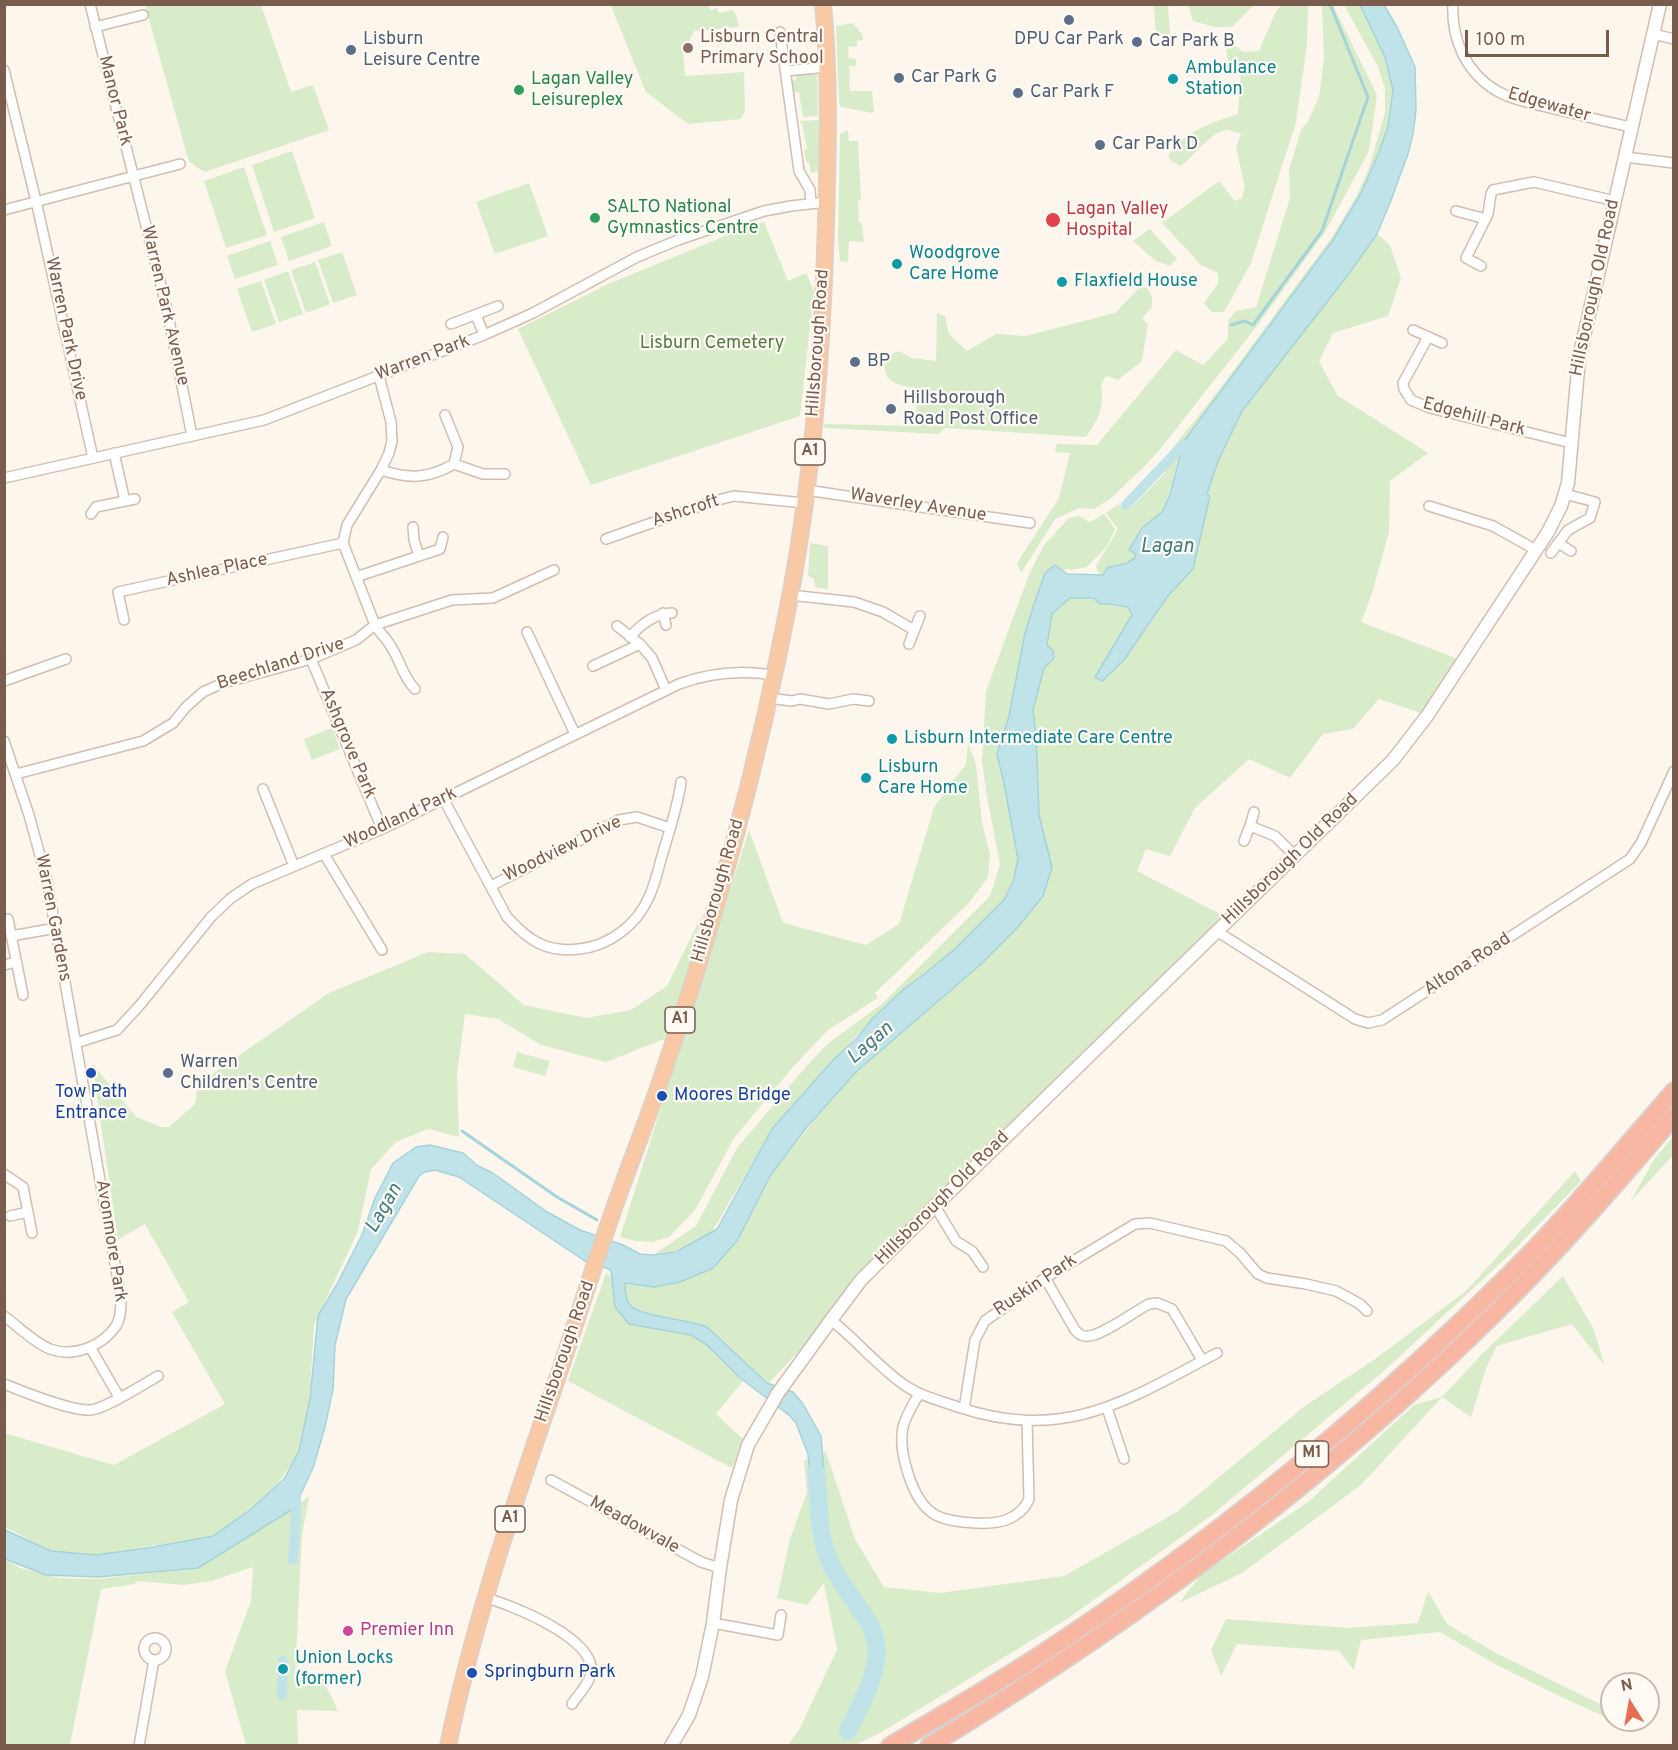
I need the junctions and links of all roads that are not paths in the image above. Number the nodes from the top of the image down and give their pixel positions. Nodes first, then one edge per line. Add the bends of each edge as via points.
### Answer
1 (90, 4) edge
2 (823, 4) edge
3 (1454, 4) edge
4 (1660, 4) edge
5 (142, 15) dead end
6 (95, 27) junction
7 (780, 32) dead end
8 (1653, 34) junction
9 (1674, 39) edge
10 (827, 67) junction
11 (4, 70) edge
12 (786, 71) junction
13 (1631, 128) junction
14 (1624, 157) junction
15 (180, 164) dead end
16 (1674, 164) edge
17 (133, 176) junction
18 (36, 201) junction
19 (1615, 201) junction
20 (827, 202) junction
21 (811, 203) junction
22 (4, 210) edge
23 (1456, 211) dead end
24 (1486, 219) junction
25 (1481, 266) dead end
26 (498, 306) dead end
27 (476, 315) junction
28 (451, 324) dead end
29 (1413, 330) dead end
30 (484, 335) junction
31 (1428, 337) junction
32 (1442, 343) dead end
33 (379, 376) junction
34 (446, 415) dead end
35 (192, 436) junction
36 (1571, 443) junction
37 (114, 453) junction
38 (93, 458) junction
39 (454, 464) junction
40 (381, 470) junction
41 (505, 474) dead end
42 (4, 478) edge
43 (1599, 492) dead end
44 (1565, 494) junction
45 (805, 496) junction
46 (135, 499) dead end
47 (125, 501) junction
48 (1595, 502) junction
49 (1430, 506) dead end
50 (91, 514) dead end
51 (1030, 523) dead end
52 (413, 527) dead end
53 (443, 537) dead end
54 (606, 539) dead end
55 (344, 543) junction
56 (1558, 543) junction
57 (1536, 550) junction
58 (1571, 551) dead end
59 (1551, 553) dead end
60 (419, 556) junction
61 (554, 570) dead end
62 (356, 577) junction
63 (790, 595) junction
64 (920, 616) dead end
65 (124, 620) dead end
66 (375, 625) junction
67 (666, 625) dead end
68 (617, 626) dead end
69 (914, 630) junction
70 (527, 632) dead end
71 (630, 637) junction
72 (640, 644) junction
73 (909, 644) dead end
74 (66, 659) dead end
75 (311, 659) junction
76 (593, 666) dead end
77 (773, 675) junction
78 (4, 681) edge
79 (415, 689) dead end
80 (666, 690) junction
81 (769, 698) junction
82 (869, 701) dead end
83 (575, 734) junction
84 (4, 741) edge
85 (1674, 771) edge
86 (16, 774) junction
87 (681, 782) dead end
88 (263, 789) dead end
89 (444, 800) junction
90 (1254, 812) dead end
91 (1250, 826) junction
92 (670, 828) junction
93 (382, 829) junction
94 (1244, 841) dead end
95 (324, 854) junction
96 (1295, 856) junction
97 (294, 866) junction
98 (491, 886) junction
99 (8, 919) dead end
100 (56, 928) junction
101 (1218, 932) junction
102 (11, 936) junction
103 (382, 950) dead end
104 (16, 962) junction
105 (4, 965) edge
106 (22, 995) dead end
107 (76, 1043) junction
108 (1674, 1091) edge
109 (86, 1098) joint
110 (1674, 1116) edge
111 (4, 1174) edge
112 (935, 1206) junction
113 (28, 1212) junction
114 (10, 1216) dead end
115 (32, 1233) dead end
116 (983, 1267) dead end
117 (1045, 1278) junction
118 (1367, 1311) dead end
119 (4, 1316) edge
120 (831, 1320) junction
121 (90, 1347) junction
122 (1217, 1353) dead end
123 (1202, 1360) junction
124 (158, 1376) dead end
125 (4, 1384) edge
126 (919, 1394) junction
127 (119, 1397) junction
128 (1107, 1408) junction
129 (964, 1409) junction
130 (1027, 1421) junction
131 (1124, 1459) dead end
132 (551, 1480) dead end
133 (720, 1568) junction
134 (486, 1598) junction
135 (781, 1615) dead end
136 (713, 1623) junction
137 (154, 1660) dead end
138 (572, 1704) dead end
139 (139, 1746) edge
140 (448, 1746) edge
141 (671, 1746) edge
142 (890, 1746) edge
143 (929, 1746) edge

1 - 6 street, Manor Park
2 - 10 highway, Hillsborough Road / A1
3 - 13 street, Edgewater via 1455,34 1465,58 1498,91
4 - 8 street, Hillsborough Old Road
5 - 6 street
6 - 17 street, Manor Park
7 - 12 street
8 - 9 street
8 - 13 street, Hillsborough Old Road
10 - 12 street
10 - 20 highway, Hillsborough Road / A1
11 - 18 street, Warren Park Drive
12 - 21 street via 799,171 810,190
13 - 14 street, Hillsborough Old Road
14 - 16 street
14 - 19 street, Hillsborough Old Road
15 - 17 street
17 - 18 street
17 - 35 street, Warren Park Avenue via 166,305
18 - 22 street
18 - 38 street, Warren Park Drive
19 - 24 street via 1534,182 1493,190
19 - 36 street, Hillsborough Old Road via 1579,357
20 - 21 street, Warren Park
20 - 45 highway, Hillsborough Road / A1 via 824,293
21 - 30 street, Warren Park via 764,211 678,240
23 - 24 street
24 - 25 street via 1466,258
26 - 27 street
27 - 28 street
27 - 30 street
29 - 31 street
30 - 33 street, Warren Park
31 - 32 street
31 - 36 street, Edgehill Park via 1403,383 1411,400 1442,412
33 - 35 street, Warren Park via 264,420
33 - 40 street via 392,441
34 - 39 street via 458,447
35 - 37 street, Warren Park
36 - 44 street, Hillsborough Old Road
37 - 38 street, Warren Park
37 - 47 street
38 - 42 street, Warren Park
39 - 40 street via 428,476 401,477
39 - 41 street via 483,474
40 - 55 street via 347,525
43 - 48 street
44 - 48 street
44 - 57 street, Hillsborough Old Road
45 - 51 street, Waverley Avenue
45 - 54 street, Ashcroft via 734,496
45 - 63 highway, Hillsborough Road / A1
46 - 47 street
47 - 50 street via 96,507
48 - 56 street via 1590,518 1568,530
49 - 57 street via 1492,526
52 - 60 street
53 - 60 street via 440,549
55 - 62 street
55 - 65 street, Ashlea Place via 118,592
56 - 58 street
56 - 59 street
57 - 96 street, Hillsborough Old Road via 1427,716 1393,760
60 - 62 street
61 - 66 street, Beechland Drive via 494,598 452,600
62 - 66 street
63 - 69 street via 854,602 883,612
63 - 77 highway, Hillsborough Road / A1
64 - 69 street
66 - 75 street, Beechland Drive via 356,640
66 - 79 street
67 - 71 street via 667,613 639,627
68 - 71 street
69 - 73 street
70 - 83 street
71 - 72 street
72 - 76 street
72 - 80 street via 652,658
74 - 78 street
75 - 86 street, Beechland Drive via 203,692 173,723 143,741
75 - 93 street, Ashgrove Park
77 - 80 street, Woodland Park via 749,672 708,676
77 - 81 highway, Hillsborough Road / A1
80 - 83 street, Woodland Park
81 - 82 street via 829,704 853,699
81 - 134 highway, Hillsborough Road / A1 via 712,920
83 - 89 street, Woodland Park
84 - 86 street, Warren Gardens
85 - 101 street, Altona Road via 1630,859 1382,1020 1368,1023 1355,1019
86 - 100 street, Warren Gardens via 42,862
87 - 92 street
88 - 97 street
89 - 93 street, Woodland Park
89 - 98 street
90 - 91 street
91 - 94 street
91 - 96 street via 1275,836
92 - 98 street, Woodview Drive via 637,817 619,820
92 - 98 street via 649,898 639,914 611,940 585,949 563,951 534,942 507,917
93 - 95 street, Woodland Park
95 - 97 street, Woodland Park
95 - 103 street
96 - 101 street, Hillsborough Old Road
97 - 107 street, Woodland Park via 231,898 117,1030
99 - 102 street
100 - 102 street
100 - 107 street, Warren Gardens
101 - 112 street, Hillsborough Old Road
102 - 104 street
104 - 105 street
104 - 106 street
107 - 109 street, Warren Gardens
108 - 142 highway, M1 via 1514,1270 1383,1393 1309,1456 1109,1609
109 - 121 street, Avonmore Park via 121,1298 117,1324 102,1341
110 - 143 highway, M1 via 1571,1234 1498,1310 1347,1448 1160,1595
111 - 113 street via 23,1187
112 - 116 street via 956,1241 972,1251
112 - 120 street, Hillsborough Old Road via 861,1281
113 - 114 street
113 - 115 street
117 - 118 street, Ruskin Park via 1135,1224 1150,1223 1226,1241 1258,1274 1336,1291
117 - 123 street via 1079,1334 1096,1335 1157,1303 1172,1309
117 - 129 street, Ruskin Park via 985,1321 975,1340
119 - 121 street via 50,1349 78,1352
120 - 126 street via 900,1382
120 - 133 street, Hillsborough Old Road via 766,1411 748,1445 729,1511
121 - 127 street
122 - 123 street
123 - 128 street
124 - 127 street
125 - 127 street via 90,1410
126 - 129 street
126 - 130 street via 902,1429 908,1474 920,1503 944,1520 1006,1520 1026,1507
128 - 130 street via 1071,1418
128 - 131 street
129 - 130 street via 995,1418
132 - 133 street, Meadowvale via 700,1562
133 - 136 street, Hillsborough Old Road
134 - 138 street via 527,1611 580,1645 591,1660 591,1676
134 - 140 highway, Hillsborough Road / A1
135 - 136 street via 778,1635
136 - 141 street, Hillsborough Old Road via 696,1698
137 - 139 street

